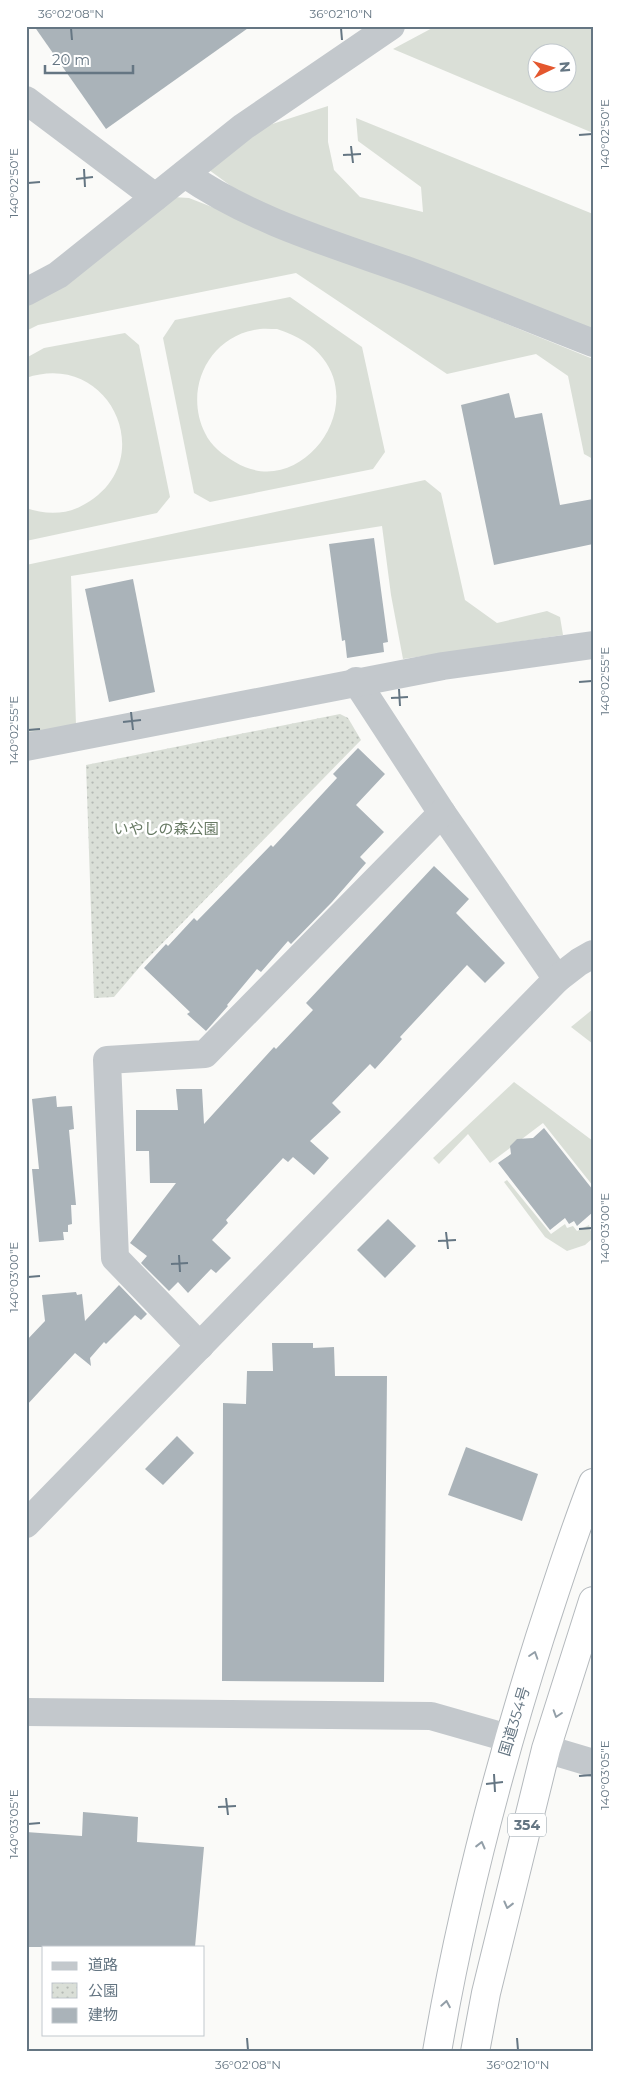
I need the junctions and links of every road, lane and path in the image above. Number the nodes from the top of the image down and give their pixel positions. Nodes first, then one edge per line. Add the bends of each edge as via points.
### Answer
1 (391, 26) edge
2 (26, 100) edge
3 (185, 174) junction
4 (155, 197) junction
5 (26, 292) edge
6 (593, 344) edge
7 (593, 645) edge
8 (356, 682) junction
9 (26, 747) edge
10 (442, 813) junction
11 (593, 954) edge
12 (557, 979) junction
13 (200, 1346) junction
14 (593, 1483) edge
15 (26, 1524) edge
16 (593, 1601) edge
17 (26, 1712) edge
18 (508, 1738) junction
19 (546, 1749) junction
20 (593, 1763) edge
21 (438, 2052) edge
22 (475, 2052) edge

1 - 3 street via 243,127
2 - 4 street
3 - 4 street
3 - 6 street via 207,189 279,225 452,287
4 - 5 street via 58,275
7 - 8 street via 442,666
8 - 9 street
8 - 10 street
10 - 12 street
10 - 13 street via 206,1054 107,1060 115,1258
11 - 12 street
12 - 13 street
13 - 15 street
18 -> 14 highway, 国道354号 / 354 via 574,1531
16 -> 19 highway, 354
17 - 18 street via 431,1716
21 -> 18 highway, 国道354号 / 354 via 452,1970
19 - 20 street
19 -> 22 highway, 354 via 486,1993

